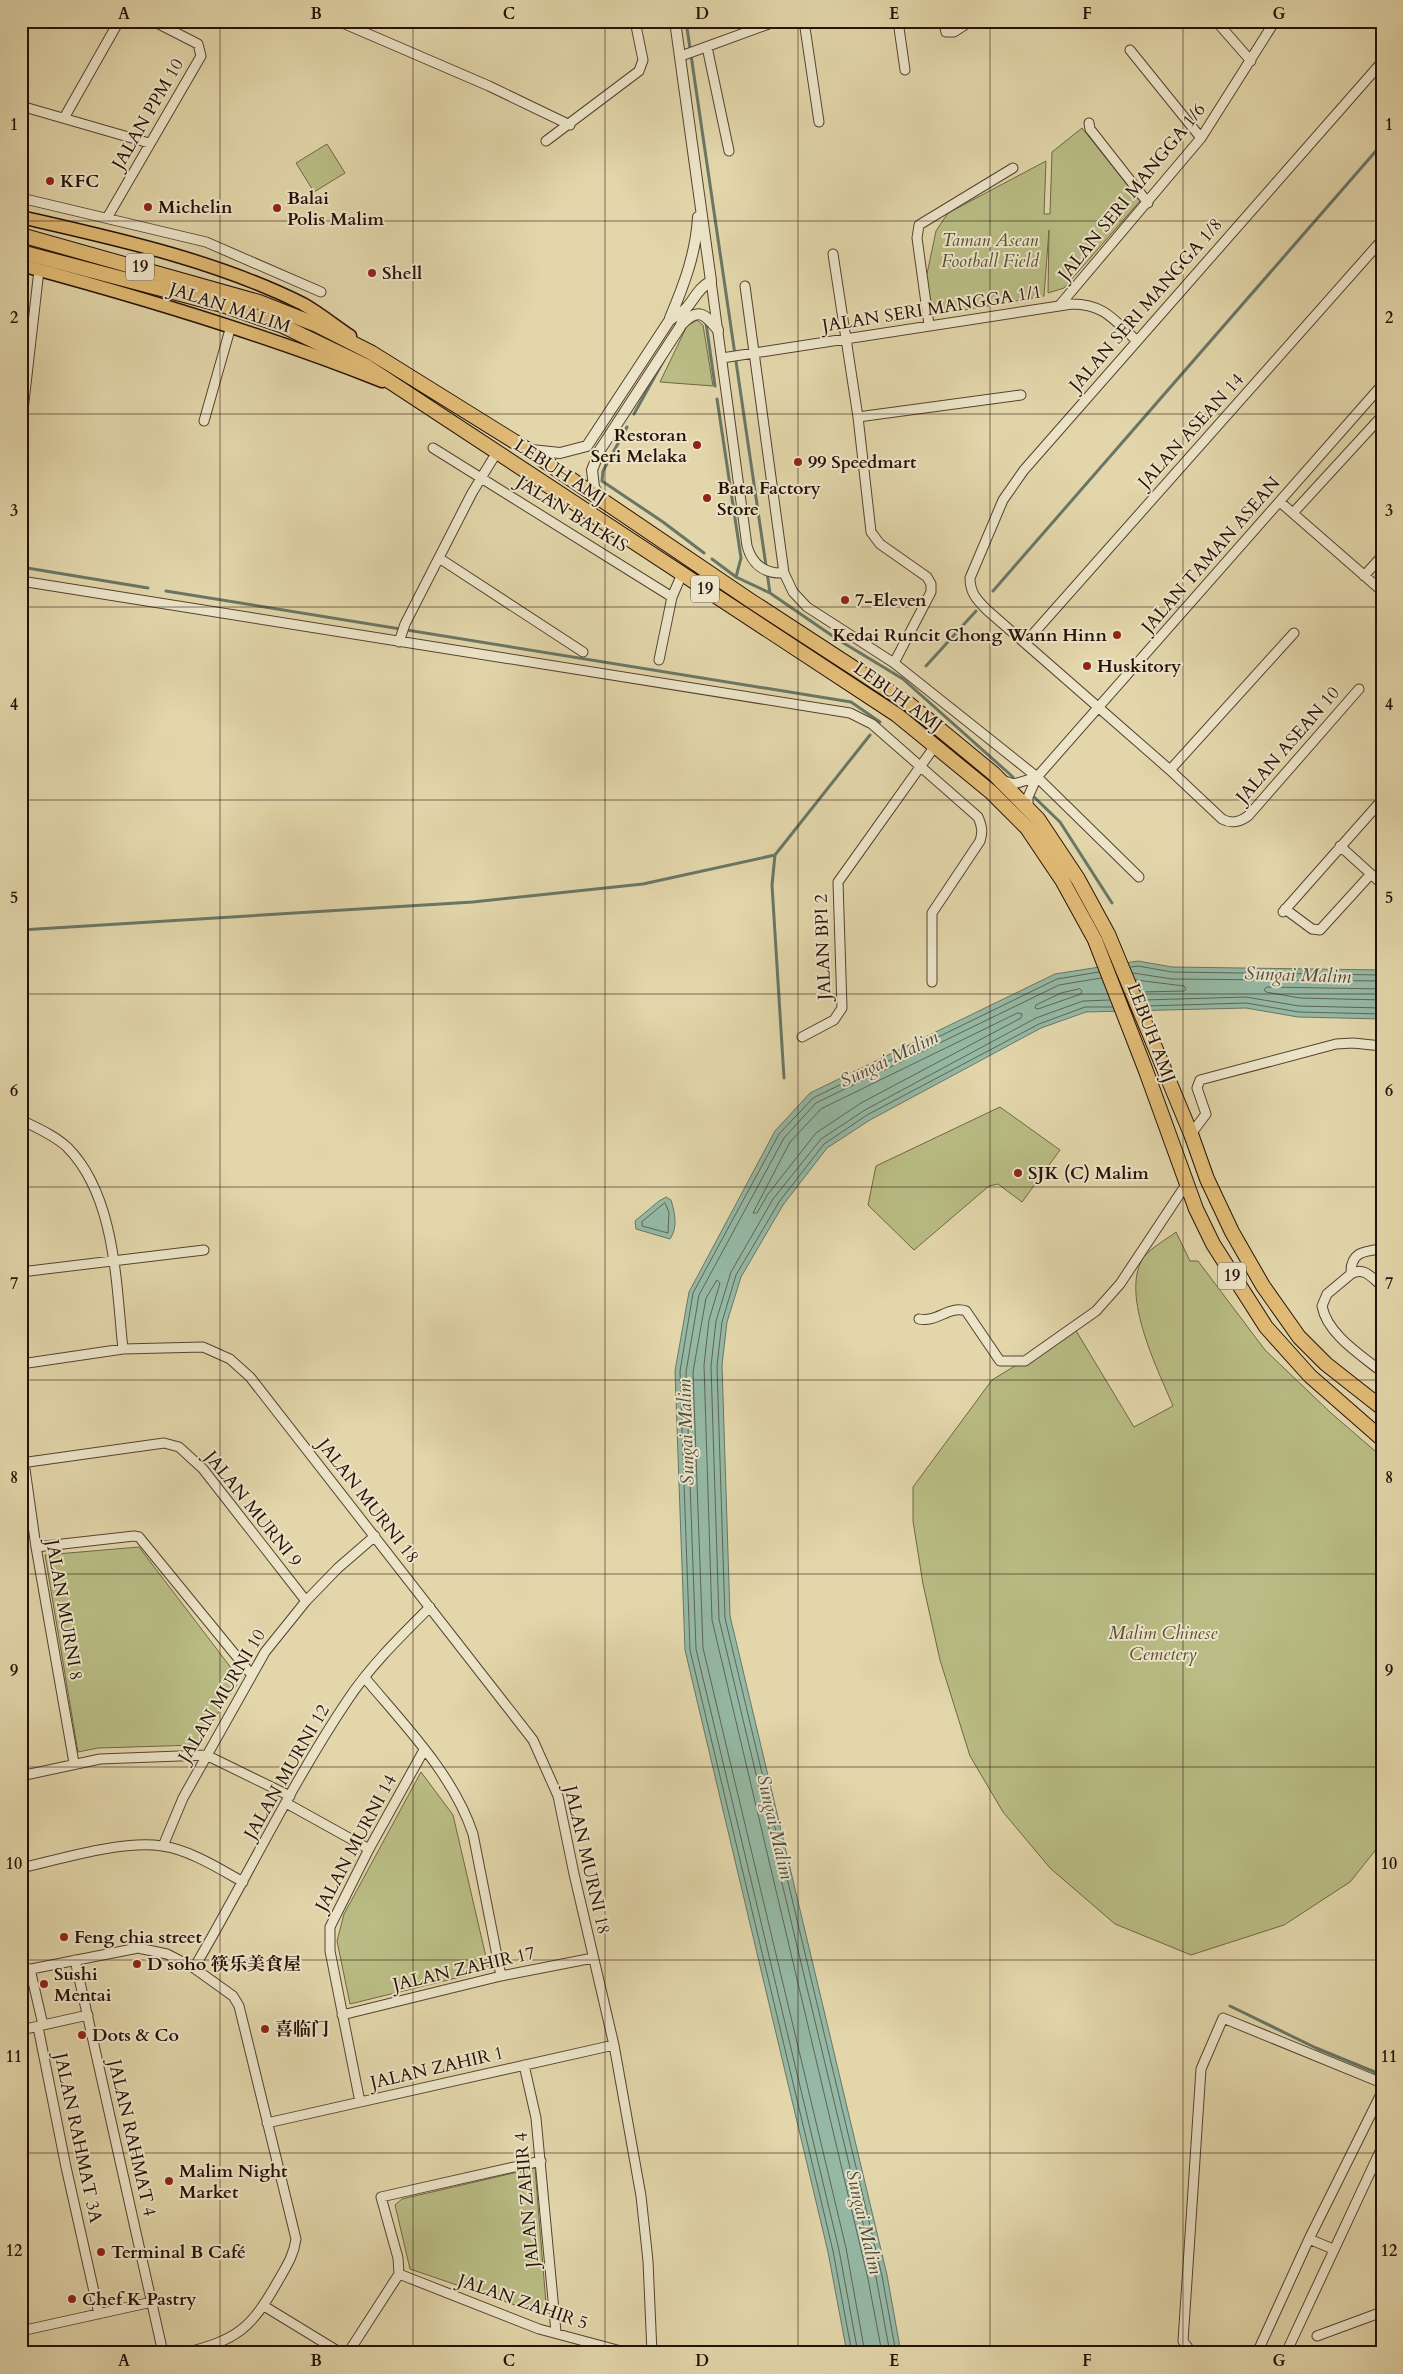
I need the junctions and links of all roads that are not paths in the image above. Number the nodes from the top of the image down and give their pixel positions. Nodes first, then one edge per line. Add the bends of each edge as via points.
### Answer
1 (119, 21) edge
2 (153, 21) edge
3 (338, 21) edge
4 (635, 21) edge
5 (675, 21) edge
6 (777, 21) edge
7 (804, 21) edge
8 (898, 21) edge
9 (943, 21) edge
10 (972, 21) edge
11 (1216, 21) edge
12 (1275, 21) edge
13 (707, 47) junction
14 (1130, 50) dead end
15 (688, 54) junction
16 (1250, 61) junction
17 (1382, 62) edge
18 (905, 70) dead end
19 (21, 106) edge
20 (64, 118) junction
21 (819, 122) dead end
22 (1089, 123) dead end
23 (570, 125) junction
24 (1201, 138) junction
25 (546, 141) dead end
26 (149, 143) junction
27 (729, 151) dead end
28 (1013, 168) dead end
29 (699, 191) junction
30 (21, 198) edge
31 (1148, 203) junction
32 (21, 217) edge
33 (107, 218) junction
34 (21, 235) edge
35 (1382, 240) edge
36 (21, 252) edge
37 (833, 254) dead end
38 (21, 265) edge
39 (39, 270) junction
40 (711, 281) junction
41 (745, 286) dead end
42 (321, 292) dead end
43 (1059, 306) junction
44 (682, 312) junction
45 (669, 321) junction
46 (929, 325) junction
47 (231, 326) junction
48 (680, 327) junction
49 (718, 330) junction
50 (845, 339) junction
51 (1136, 340) junction
52 (754, 352) junction
53 (381, 358) junction
54 (726, 358) junction
55 (1382, 385) edge
56 (396, 386) junction
57 (1021, 395) dead end
58 (1382, 416) edge
59 (858, 417) junction
60 (204, 421) dead end
61 (21, 428) edge
62 (433, 448) dead end
63 (528, 450) junction
64 (497, 452) junction
65 (482, 477) junction
66 (602, 500) junction
67 (1280, 502) junction
68 (1293, 513) junction
69 (1382, 556) edge
70 (439, 558) junction
71 (784, 573) junction
72 (682, 574) junction
73 (1364, 576) junction
74 (21, 581) edge
75 (1382, 592) edge
76 (672, 597) junction
77 (1294, 633) dead end
78 (399, 642) junction
79 (1025, 643) junction
80 (583, 652) dead end
81 (659, 660) dead end
82 (894, 663) junction
83 (1359, 689) dead end
84 (1098, 709) junction
85 (935, 746) junction
86 (923, 766) junction
87 (1170, 770) junction
88 (994, 774) junction
89 (1037, 777) junction
90 (1382, 800) edge
91 (1028, 808) junction
92 (1340, 846) junction
93 (1370, 875) junction
94 (1139, 877) dead end
95 (1382, 884) edge
96 (932, 982) dead end
97 (802, 1037) dead end
98 (1382, 1046) edge
99 (21, 1120) edge
100 (1191, 1134) junction
101 (1187, 1184) junction
102 (1382, 1249) edge
103 (204, 1250) dead end
104 (113, 1259) junction
105 (21, 1272) edge
106 (1351, 1274) junction
107 (1382, 1286) edge
108 (919, 1319) dead end
109 (123, 1349) junction
110 (21, 1364) edge
111 (1382, 1372) edge
112 (1382, 1408) edge
113 (1382, 1440) edge
114 (23, 1463) edge
115 (375, 1536) junction
116 (36, 1547) junction
117 (306, 1601) junction
118 (430, 1607) junction
119 (250, 1674) junction
120 (366, 1678) junction
121 (424, 1750) junction
122 (206, 1755) junction
123 (74, 1763) junction
124 (21, 1776) edge
125 (288, 1800) junction
126 (163, 1846) junction
127 (369, 1849) junction
128 (21, 1868) edge
129 (243, 1882) junction
130 (593, 1958) junction
131 (75, 1960) junction
132 (194, 1968) junction
133 (26, 1970) edge
134 (501, 1976) junction
135 (88, 2015) junction
136 (342, 2015) junction
137 (41, 2026) junction
138 (21, 2030) edge
139 (614, 2045) junction
140 (524, 2066) junction
141 (1382, 2083) edge
142 (1382, 2092) edge
143 (360, 2102) junction
144 (267, 2123) junction
145 (1382, 2147) edge
146 (541, 2161) junction
147 (1309, 2239) junction
148 (1332, 2249) junction
149 (399, 2274) junction
150 (152, 2302) junction
151 (264, 2306) junction
152 (1382, 2312) edge
153 (99, 2314) junction
154 (21, 2331) edge
155 (556, 2332) junction
156 (1317, 2336) dead end
157 (163, 2353) edge
158 (184, 2353) edge
159 (341, 2353) edge
160 (348, 2353) edge
161 (639, 2353) edge
162 (652, 2353) edge
163 (1192, 2353) edge
164 (1257, 2353) edge
165 (1286, 2353) edge

1 - 20 street
2 - 26 street, JALAN PPM 10 via 198,44 201,56
3 - 23 street via 481,82
4 - 23 street via 642,60 639,71
5 - 15 street
6 - 13 street
7 - 21 street
8 - 18 street
9 - 10 street via 946,32 950,33
11 - 16 street
12 - 16 street, JALAN SERI MANGGA 1/6
13 - 15 street
13 - 27 street
14 - 24 street
15 - 29 street
16 - 24 street, JALAN SERI MANGGA 1/6
17 - 51 street, JALAN SERI MANGGA 1/8
19 - 20 street
20 - 26 street
22 - 31 street
23 - 25 street
24 - 31 street, JALAN SERI MANGGA 1/6
26 - 33 street, JALAN PPM 10
28 - 46 street via 919,225 917,238
29 - 40 street
29 - 45 street via 697,236 691,263
30 - 33 street
31 - 43 street, JALAN SERI MANGGA 1/6
32 - 53 main road, JALAN MALIM via 165,253 253,282 305,305
33 - 42 street via 206,242
34 - 53 highway, LEBUH AMJ / 19 via 259,302 317,325
35 - 79 street, JALAN ASEAN 14
36 - 56 highway, LEBUH AMJ / 19 via 222,305 283,326 336,350
37 - 50 street
38 - 39 main road, JALAN MALIM
39 - 47 main road, JALAN MALIM
39 - 61 street
40 - 44 street via 697,291
40 - 49 street
41 - 52 street
43 - 46 street, JALAN SERI MANGGA 1/1
43 - 51 street, JALAN SERI MANGGA 1/1 via 1092,305
44 - 45 street
44 - 48 street via 684,318
45 - 63 street via 587,446 560,453
46 - 50 street, JALAN SERI MANGGA 1/1
47 - 56 main road, JALAN MALIM
47 - 60 street
48 - 49 street via 688,318 700,313
48 - 66 street via 596,460 593,480 596,493
49 - 54 street
50 - 52 street, JALAN SERI MANGGA 1/1
50 - 59 street
51 - 79 street, JALAN SERI MANGGA 1/8 via 1012,486 970,578 974,597
52 - 54 street, JALAN SERI MANGGA 1/1
52 - 71 street
53 - 63 highway, LEBUH AMJ / 19
54 - 71 street via 747,546 758,566 772,573
55 - 67 street, JALAN TAMAN ASEAN
56 - 64 highway, LEBUH AMJ / 19
57 - 59 street
58 - 68 street
59 - 82 street via 872,532 880,544 927,577 931,584 931,592
62 - 65 street, JALAN BALKIS
63 - 66 highway, LEBUH AMJ / 19
64 - 65 street
64 - 72 highway, LEBUH AMJ / 19
65 - 70 street
65 - 76 street, JALAN BALKIS
66 - 88 highway, LEBUH AMJ / 19 via 909,704
67 - 68 street
67 - 84 street, JALAN TAMAN ASEAN
68 - 73 street
69 - 73 street
70 - 78 street
70 - 80 street
71 - 82 street via 793,592 807,607
72 - 76 street
72 - 85 highway, LEBUH AMJ / 19 via 897,715
73 - 75 street
74 - 78 street
76 - 81 street
77 - 87 street
78 - 86 street via 850,713 872,724
79 - 84 street
82 - 89 street
83 - 87 street, JALAN ASEAN 10 via 1249,815 1240,820 1229,823 1222,820
84 - 87 street
84 - 89 street, JALAN TAMAN ASEAN
85 - 86 street, JALAN BPI 2
85 - 101 highway, LEBUH AMJ / 19 via 991,792 1027,828 1062,880 1095,940
86 - 96 street via 978,817 983,833 932,913
86 - 97 street, JALAN BPI 2 via 838,882 844,1000 834,1020
88 - 89 street via 1014,784
88 - 91 highway, LEBUH AMJ / 19
89 - 91 street via 1028,797
89 - 94 street
90 - 92 street
91 - 100 highway, LEBUH AMJ / 19 via 1078,879 1108,934
92 - 93 street
92 - 93 street via 1284,910 1312,929 1320,930
93 - 95 street
98 - 100 street via 1336,1044 1200,1080 1197,1088 1206,1114
99 - 104 street via 56,1138 79,1162 102,1206
100 - 112 highway, LEBUH AMJ / 19 via 1221,1211 1276,1306 1314,1352
101 - 108 street via 1106,1301 1026,1361 1000,1361 966,1311 952,1310 927,1321
101 - 113 highway, LEBUH AMJ / 19 via 1213,1244 1266,1327 1310,1376
102 - 106 street via 1362,1251 1356,1255 1352,1260
103 - 104 street
104 - 105 street
104 - 109 street
106 - 107 street via 1365,1271
106 - 111 street via 1323,1299 1323,1314 1348,1344
109 - 110 street
109 - 115 street, JALAN MURNI 18 via 203,1347 230,1359 250,1377
114 - 116 street, JALAN MURNI 8
114 - 117 street, JALAN MURNI 9 via 172,1444 203,1469
115 - 117 street, JALAN MURNI 10
115 - 118 street, JALAN MURNI 18
116 - 119 street via 139,1537
116 - 123 street, JALAN MURNI 8
117 - 119 street, JALAN MURNI 10 via 275,1637
118 - 120 street, JALAN MURNI 12 via 394,1643
118 - 130 street, JALAN MURNI 18 via 533,1740 550,1775 563,1815
119 - 122 street, JALAN MURNI 10
120 - 121 street
120 - 125 street, JALAN MURNI 12 via 347,1700
121 - 127 street, JALAN MURNI 14
121 - 134 street via 468,1818
122 - 123 street
122 - 125 street
122 - 126 street, JALAN MURNI 10
123 - 124 street
125 - 127 street
125 - 129 street, JALAN MURNI 12
126 - 128 street via 126,1847
126 - 129 street via 204,1860
127 - 136 street, JALAN MURNI 14 via 328,1934
129 - 132 street, JALAN MURNI 12
130 - 134 street, JALAN ZAHIR 17
130 - 139 street, JALAN MURNI 18
131 - 132 street via 138,1948 161,1951
131 - 133 street
131 - 135 street, JALAN RAHMAT 4
132 - 144 street via 237,2001
133 - 137 street, JALAN RAHMAT 3A
134 - 136 street, JALAN ZAHIR 17
135 - 137 street
135 - 150 street, JALAN RAHMAT 4
136 - 143 street, JALAN MURNI 14
137 - 138 street
137 - 153 street, JALAN RAHMAT 3A via 66,2167
139 - 140 street, JALAN ZAHIR 1
139 - 162 street, JALAN MURNI 18 via 641,2196
140 - 143 street, JALAN ZAHIR 1
140 - 146 street, JALAN ZAHIR 4 via 536,2118
141 - 163 street via 1223,2018 1201,2069 1183,2341
142 - 147 street
143 - 144 street, JALAN ZAHIR 1
144 - 151 street via 296,2239 292,2256
145 - 148 street
146 - 149 street via 382,2196
146 - 155 street, JALAN ZAHIR 4
147 - 148 street
147 - 164 street
148 - 165 street
149 - 155 street, JALAN ZAHIR 5
149 - 160 street
150 - 153 street
150 - 157 street, JALAN RAHMAT 4
151 - 158 street via 247,2327 226,2341
151 - 159 street
152 - 156 street
153 - 154 street
155 - 161 street, JALAN ZAHIR 5

